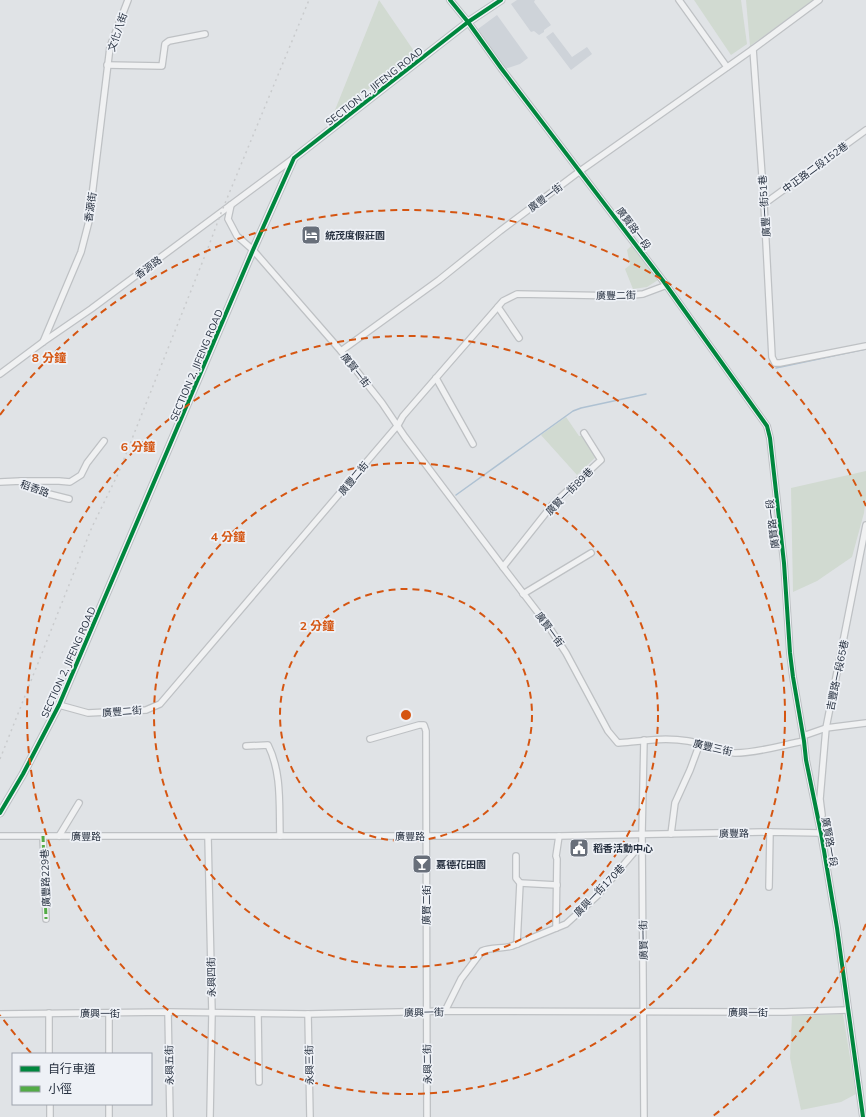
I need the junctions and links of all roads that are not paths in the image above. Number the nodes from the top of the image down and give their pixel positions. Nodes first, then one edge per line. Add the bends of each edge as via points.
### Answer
1 (128, 0) edge
2 (450, 0) edge
3 (501, 0) edge
4 (679, 0) edge
5 (819, 0) edge
6 (468, 22) junction
7 (205, 34) dead end
8 (753, 49) junction
9 (107, 65) junction
10 (728, 66) junction
11 (866, 130) edge
12 (294, 158) junction
13 (580, 171) junction
14 (764, 204) junction
15 (231, 205) junction
16 (253, 250) junction
17 (667, 285) junction
18 (498, 307) junction
19 (519, 338) dead end
20 (43, 342) junction
21 (866, 346) edge
22 (341, 351) junction
23 (0, 374) edge
24 (436, 378) junction
25 (398, 425) junction
26 (584, 433) dead end
27 (104, 441) dead end
28 (473, 444) dead end
29 (21, 481) junction
30 (0, 482) edge
31 (69, 499) dead end
32 (866, 525) edge
33 (591, 553) dead end
34 (503, 567) junction
35 (523, 594) junction
36 (59, 704) junction
37 (866, 722) edge
38 (826, 728) junction
39 (370, 739) dead end
40 (803, 739) junction
41 (644, 740) junction
42 (700, 744) junction
43 (246, 746) dead end
44 (79, 803) dead end
45 (0, 813) edge
46 (819, 826) junction
47 (770, 832) junction
48 (821, 833) junction
49 (642, 834) junction
50 (671, 834) junction
51 (0, 836) edge
52 (43, 836) junction
53 (59, 836) junction
54 (280, 836) junction
55 (426, 836) junction
56 (559, 836) junction
57 (208, 837) junction
58 (642, 843) junction
59 (516, 856) dead end
60 (520, 884) junction
61 (557, 884) junction
62 (769, 887) dead end
63 (46, 919) dead end
64 (556, 928) junction
65 (517, 944) junction
66 (848, 1010) junction
67 (445, 1011) junction
68 (168, 1012) junction
69 (426, 1012) junction
70 (644, 1012) junction
71 (49, 1013) junction
72 (109, 1013) junction
73 (212, 1013) junction
74 (0, 1014) edge
75 (258, 1014) junction
76 (308, 1014) junction
77 (49, 1053) edge
78 (109, 1053) edge
79 (259, 1082) dead end
80 (50, 1105) edge
81 (109, 1105) edge
82 (50, 1117) edge
83 (109, 1117) edge
84 (170, 1117) edge
85 (210, 1117) edge
86 (310, 1117) edge
87 (427, 1117) edge
88 (644, 1117) edge
89 (863, 1117) edge

1 - 9 street, 文化八街 via 110,47
2 - 6 street, 廣賢路一段
3 - 6 main road, SECTION 2, JIFENG ROAD
4 - 10 street
5 - 8 street, 廣豐一街
6 - 12 main road, SECTION 2, JIFENG ROAD
6 - 13 street, 廣賢路一段
7 - 9 street via 165,44 162,66
8 - 10 street, 廣豐一街
8 - 14 street, 廣豐一街51巷
9 - 20 street, 香源街 via 88,221 81,252
10 - 13 street, 廣豐一街
11 - 14 street, 中正路二段152巷
12 - 15 street, 香源路
12 - 16 main road, SECTION 2, JIFENG ROAD
13 - 17 street, 廣賢路一段
13 - 22 street, 廣豐一街 via 439,280
14 - 21 street, 廣豐一街51巷 via 774,363 780,364
15 - 16 street, 廣賢一街 via 228,218 237,236
15 - 20 street, 香源路
16 - 22 street, 廣賢一街
16 - 36 main road, SECTION 2, JIFENG ROAD
17 - 18 street, 廣豐二街 via 643,294 624,296 517,294 503,301
17 - 40 street, 廣賢路一段 via 767,426 784,563 790,653
18 - 19 street
18 - 24 street, 廣豐二街
20 - 23 street, 香源路
22 - 25 street, 廣賢一街
24 - 25 street, 廣豐二街
24 - 28 street
25 - 34 street, 廣賢一街
25 - 36 street, 廣豐二街 via 160,704 146,710 88,713
26 - 34 street, 廣賢一街89巷 via 601,460 553,504
27 - 29 street via 81,475 70,482
29 - 30 street, 稻香路
29 - 31 street, 稻香路 via 41,492
32 - 38 street, 吉豐路一段65巷
33 - 35 street
34 - 35 street, 廣賢一街
35 - 41 street, 廣賢一街 via 561,644 608,731 616,741 618,743
36 - 45 main road, SECTION 2, JIFENG ROAD
37 - 38 street, 廣豐三街
38 - 40 street, 廣豐三街
38 - 46 street, 吉豐路一段65巷 via 821,772 822,815
39 - 55 street, 廣賢二街 via 424,726
40 - 42 street, 廣豐三街 via 734,753
40 - 46 street, 廣賢路一段
41 - 42 street, 廣豐三街 via 670,739
41 - 49 street, 廣賢一街
42 - 50 street via 675,803
43 - 54 street via 268,745 273,755 278,773
44 - 53 street
46 - 48 street, 廣賢路一段
47 - 48 street, 廣豐路
47 - 50 street, 廣豐路
47 - 62 street
48 - 66 street, 廣賢路一段
49 - 50 street, 廣豐路
49 - 56 street, 廣豐路
49 - 58 street, 廣賢一街
51 - 52 street, 廣豐路
52 - 53 street, 廣豐路
52 - 63 street, 廣豐路229巷
53 - 57 street, 廣豐路
54 - 55 street, 廣豐路
54 - 57 street, 廣豐路
55 - 56 street, 廣豐路
55 - 69 street, 廣賢二街
56 - 61 street via 556,856
57 - 73 street, 永興四街
58 - 64 street, 廣興一街170巷 via 587,906 566,924
58 - 70 street, 廣賢一街
59 - 60 street via 516,878
60 - 61 street
60 - 65 street
61 - 64 street
64 - 65 street, 廣興一街170巷
65 - 67 street, 廣興一街170巷 via 482,951 461,979
66 - 70 street, 廣興一街
66 - 89 street, 廣賢路一段
67 - 69 street, 廣興一街
67 - 70 street, 廣興一街
68 - 72 street, 廣興一街
68 - 73 street, 廣興一街
68 - 84 street, 永興五街
69 - 76 street, 廣興一街
69 - 87 street, 永興二街
70 - 88 street, 廣賢一街
71 - 72 street, 廣興一街
71 - 74 street, 廣興一街
71 - 77 street
72 - 78 street
73 - 75 street, 廣興一街
73 - 85 street, 永興四街
75 - 76 street, 廣興一街
75 - 79 street
76 - 86 street, 永興三街
80 - 82 street
81 - 83 street

